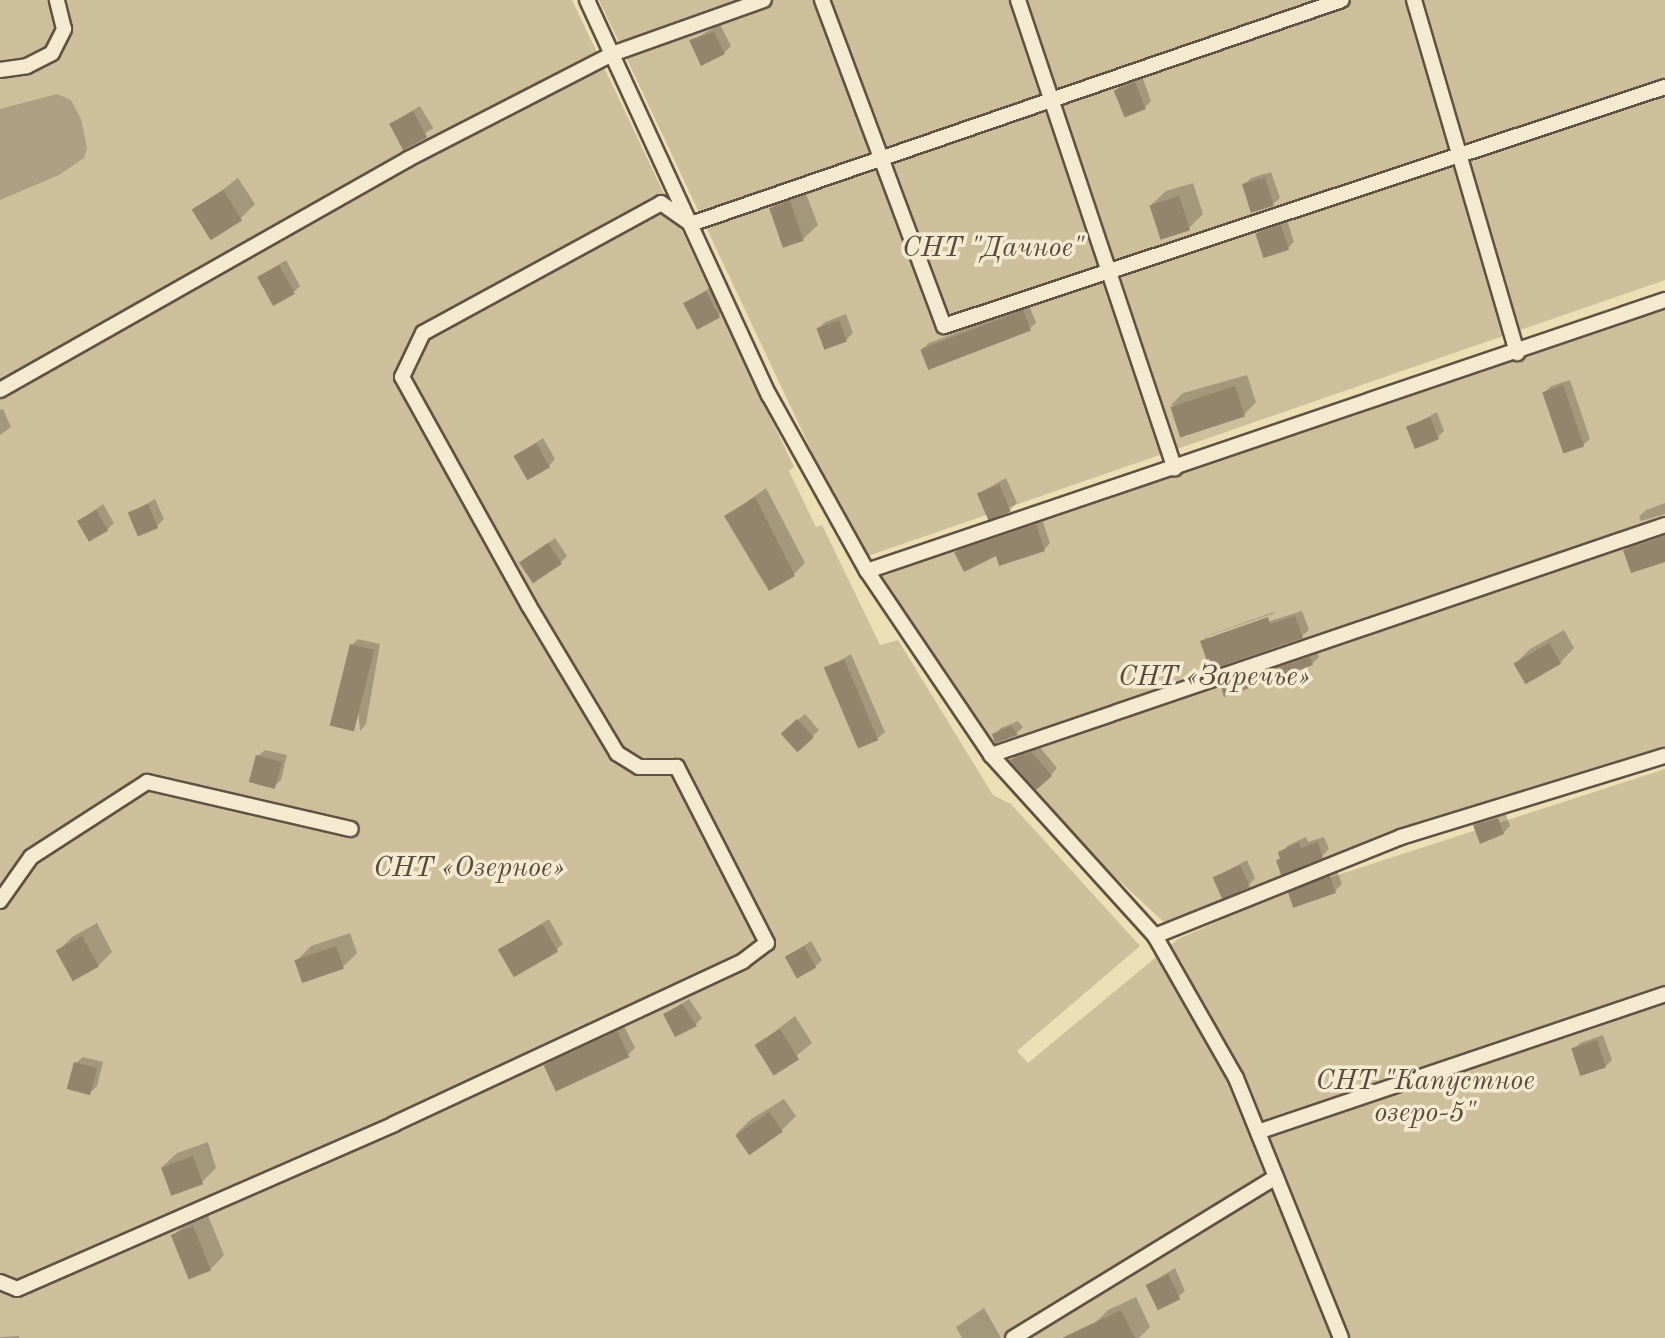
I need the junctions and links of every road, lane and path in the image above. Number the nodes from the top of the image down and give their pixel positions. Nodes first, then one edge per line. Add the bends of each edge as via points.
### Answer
1 (57, 0) edge
2 (587, 0) edge
3 (764, 0) edge
4 (822, 0) edge
5 (1018, 0) edge
6 (1342, 0) edge
7 (1414, 0) edge
8 (612, 54) junction
9 (0, 70) edge
10 (1665, 87) edge
11 (1053, 98) junction
12 (1460, 157) junction
13 (879, 159) junction
14 (691, 224) junction
15 (1111, 271) junction
16 (1665, 300) edge
17 (1517, 353) junction
18 (0, 390) edge
19 (1175, 468) junction
20 (1665, 525) edge
21 (867, 571) junction
22 (991, 755) junction
23 (1665, 756) edge
24 (351, 829) dead end
25 (0, 901) edge
26 (1155, 936) junction
27 (1665, 994) edge
28 (1258, 1132) junction
29 (1276, 1177) junction
30 (0, 1282) edge
31 (1013, 1338) edge
32 (1341, 1338) edge

1 - 9 lane via 64,29 52,53 27,66
2 - 8 lane
3 - 8 lane
4 - 13 lane
5 - 11 lane
6 - 11 lane
7 - 12 lane
8 - 14 lane
8 - 18 lane via 408,159
10 - 12 lane
11 - 13 lane
11 - 15 lane
12 - 15 lane
12 - 17 lane
13 - 14 lane
13 - 15 lane via 944,326
14 - 21 lane via 769,395
14 - 30 lane via 661,203 423,333 402,377 617,753 639,767 677,767 767,943 743,961 394,1124 17,1289
15 - 19 lane
16 - 17 lane
17 - 19 lane
19 - 21 lane
20 - 22 lane
21 - 22 lane
22 - 26 lane
23 - 26 lane via 1401,837
24 - 25 lane via 147,782 31,857
26 - 28 lane via 1236,1078
27 - 28 lane
28 - 29 lane
29 - 31 lane
29 - 32 lane

